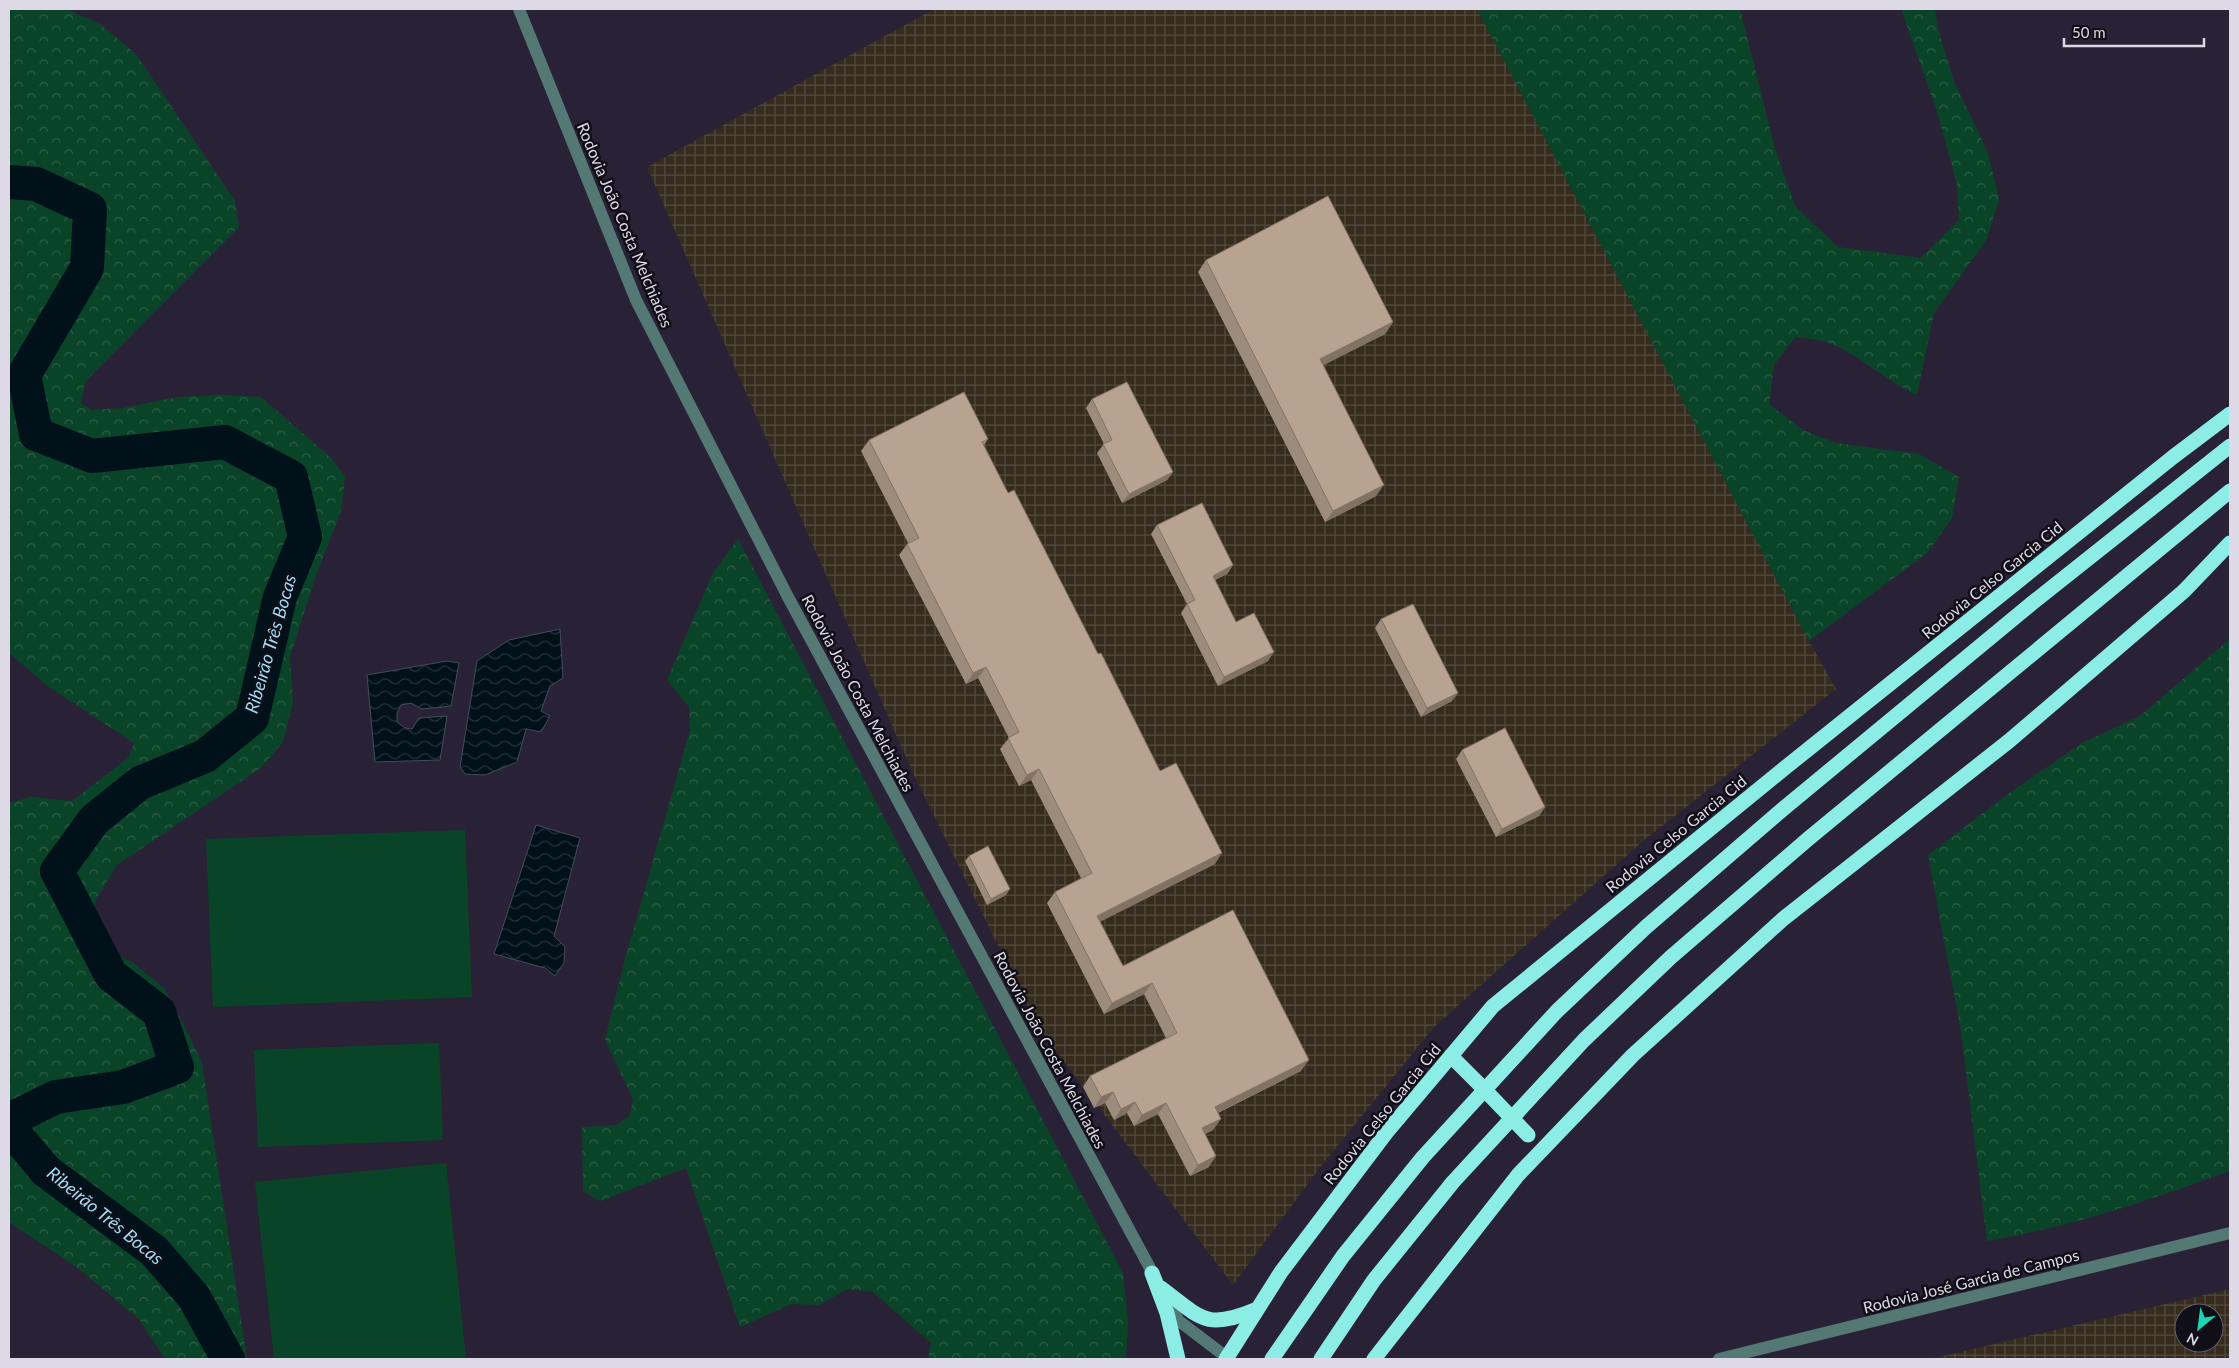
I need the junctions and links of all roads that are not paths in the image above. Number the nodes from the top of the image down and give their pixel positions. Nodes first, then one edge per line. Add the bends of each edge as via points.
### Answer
1 (519, 9) edge
2 (2230, 414) edge
3 (2230, 446) edge
4 (2230, 491) edge
5 (2230, 543) edge
6 (1450, 1056) junction
7 (1541, 1149) junction
8 (2230, 1233) edge
9 (1152, 1274) junction
10 (1161, 1288) junction
11 (1255, 1310) junction
12 (1178, 1359) edge
13 (1227, 1359) edge
14 (1272, 1359) edge
15 (1321, 1359) edge
16 (1374, 1359) edge
17 (1719, 1359) edge

1 - 9 street, Rodovia João Costa Melchiades via 636,300 792,606
2 - 6 highway, Rodovia Celso Garcia Cid via 1810,748 1493,1006
3 - 14 highway via 1783,809 1646,927 1571,998 1423,1157 1343,1256
4 - 15 highway via 1808,839 1672,957 1584,1040 1453,1182 1374,1280
5 - 7 highway via 2184,591 2009,741 1783,920 1633,1055
6 - 7 highway, bridge
6 - 11 highway, Rodovia Celso Garcia Cid via 1386,1133 1280,1272
7 - 16 highway
8 - 17 street, Rodovia José Garcia de Campos
9 - 10 street, Rodovia João Costa Melchiades
9 - 12 highway via 1167,1313
10 - 11 highway via 1206,1320 1241,1316
10 - 13 street, Rodovia João Costa Melchiades via 1179,1321
11 - 13 highway, Rodovia Celso Garcia Cid

